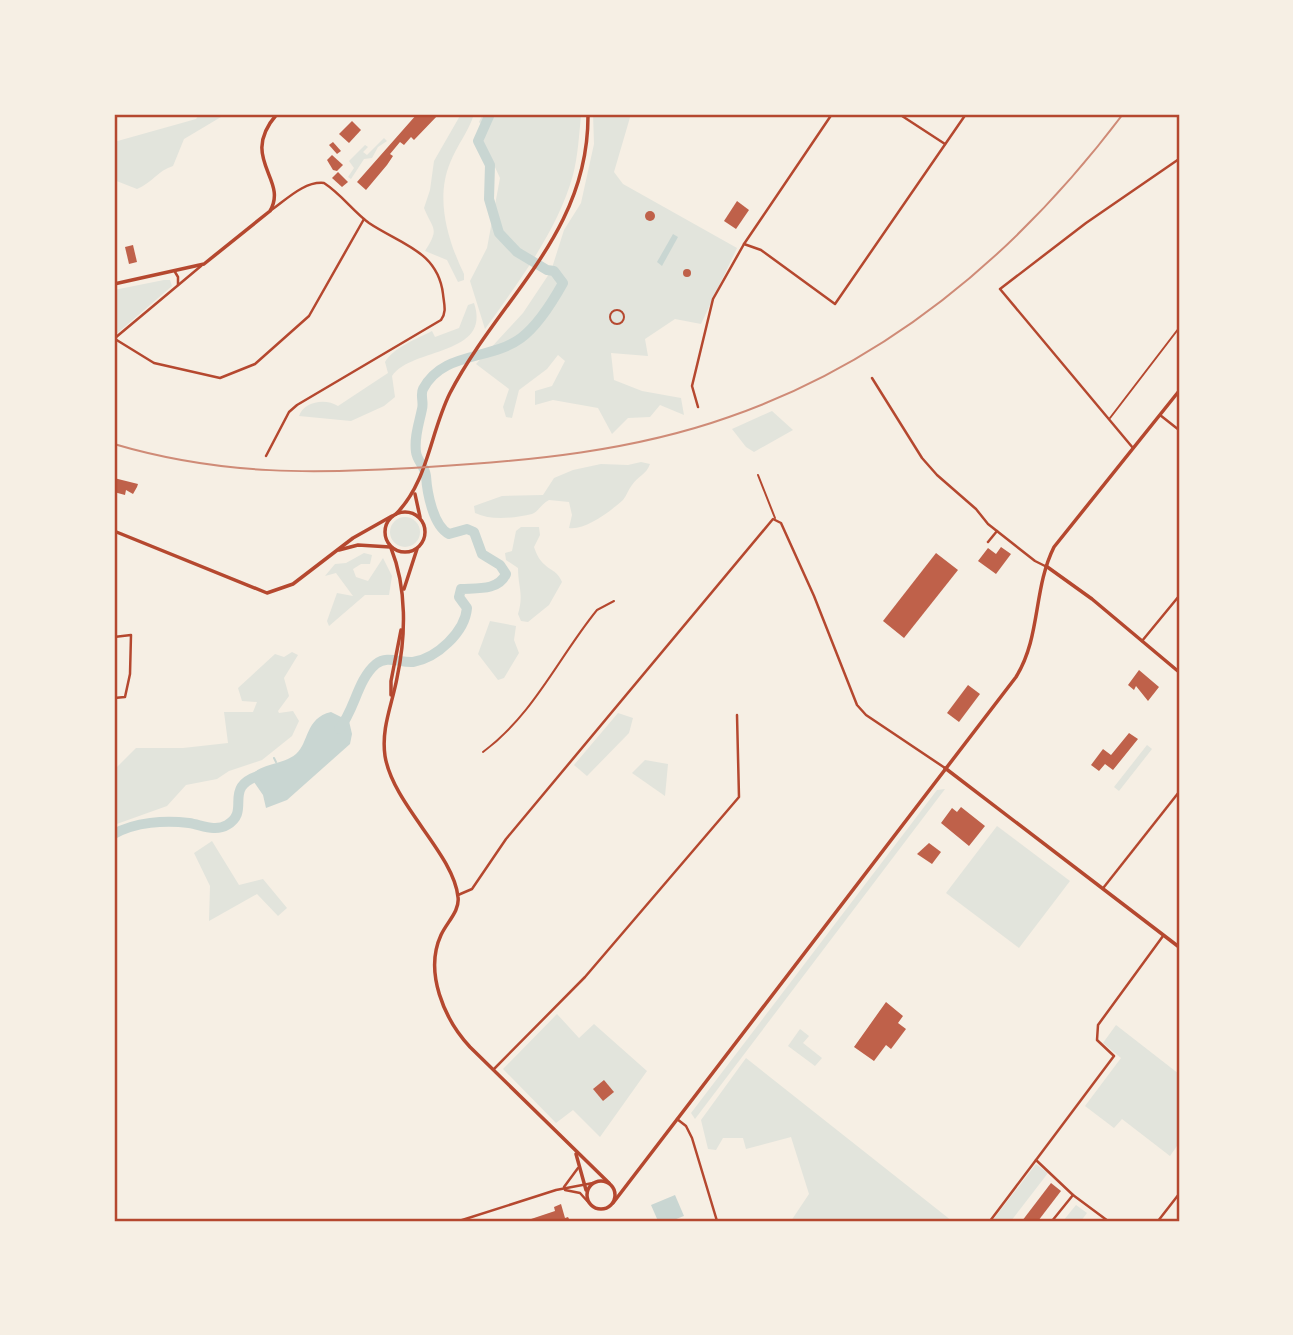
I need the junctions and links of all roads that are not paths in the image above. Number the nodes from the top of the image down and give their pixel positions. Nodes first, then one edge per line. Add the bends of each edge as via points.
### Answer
1 (277, 114) edge
2 (588, 114) edge
3 (832, 114) edge
4 (899, 114) edge
5 (966, 114) edge
6 (945, 144) junction
7 (1179, 159) edge
8 (270, 211) junction
9 (364, 219) junction
10 (744, 244) junction
11 (204, 264) junction
12 (175, 272) junction
13 (114, 284) edge
14 (176, 288) junction
15 (1179, 328) edge
16 (114, 339) edge
17 (872, 378) dead end
18 (1179, 391) edge
19 (698, 407) dead end
20 (1160, 415) junction
21 (1111, 418) junction
22 (1179, 430) edge
23 (1133, 447) junction
24 (267, 456) dead end
25 (758, 475) dead end
26 (415, 492) junction
27 (394, 515) junction
28 (775, 519) junction
29 (422, 521) junction
30 (114, 531) edge
31 (997, 531) junction
32 (988, 542) dead end
33 (391, 548) junction
34 (417, 549) junction
35 (337, 551) junction
36 (1046, 566) junction
37 (402, 595) junction
38 (1179, 596) edge
39 (614, 601) dead end
40 (114, 637) edge
41 (400, 640) junction
42 (1142, 642) junction
43 (1179, 673) edge
44 (391, 697) junction
45 (114, 698) edge
46 (737, 715) dead end
47 (483, 752) dead end
48 (945, 768) junction
49 (1179, 792) edge
50 (1104, 887) junction
51 (458, 895) junction
52 (1164, 935) junction
53 (1179, 947) edge
54 (493, 1069) junction
55 (677, 1119) junction
56 (573, 1149) junction
57 (1036, 1160) junction
58 (579, 1161) junction
59 (630, 1181) junction
60 (593, 1183) junction
61 (610, 1184) junction
62 (585, 1187) junction
63 (559, 1190) junction
64 (1179, 1194) edge
65 (587, 1195) junction
66 (1073, 1195) junction
67 (589, 1203) junction
68 (613, 1203) junction
69 (459, 1221) edge
70 (717, 1221) edge
71 (990, 1221) edge
72 (1052, 1221) edge
73 (1108, 1221) edge
74 (1158, 1221) edge

1 - 8 street via 261,146 274,188
2 - 26 street via 579,179 565,217 544,256 467,365 434,433
3 - 10 street
4 - 6 street
5 - 6 street
6 - 10 street via 835,304 761,250
7 - 21 street via 1000,289 1076,383
8 - 9 street via 316,182 331,188
8 - 11 street
9 - 16 street via 309,316 254,364 220,378 155,363
9 - 24 street via 430,261 442,285 444,317 308,396 289,412
10 - 19 street via 709,313 692,386
11 - 12 street
11 - 14 street
12 - 13 street
12 - 14 street
14 - 16 street
15 - 21 lane
17 - 31 street via 922,458
18 - 20 street
20 - 22 street
20 - 23 street
21 - 23 street via 1120,436
23 - 36 street via 1054,547
25 - 28 lane
26 - 27 street
26 - 29 street
27 - 29 street via 410,512
27 - 33 street via 385,531
27 - 35 street
28 - 48 street via 781,523 814,596 843,676 861,710
28 - 51 street via 522,820 472,888
29 - 34 street via 426,533
30 - 35 street via 267,593 287,587
31 - 32 street
31 - 36 street
33 - 34 street via 404,553
33 - 35 street via 358,545
33 - 37 street
34 - 37 street
36 - 42 street
36 - 48 street via 1027,657
37 - 41 street
38 - 42 street
39 - 47 lane via 597,610 529,709
40 - 45 street via 131,635 125,696
41 - 44 street
41 - 44 street
42 - 43 street
44 - 51 street via 384,744 390,774
46 - 54 street via 739,794 733,804 577,986
48 - 50 street
48 - 55 street
49 - 50 street
50 - 52 street
51 - 54 street via 436,952 439,987 457,1031
52 - 53 street
52 - 57 street via 1098,1025 1097,1040 1114,1056
54 - 56 street
55 - 59 street
55 - 70 street via 692,1139
56 - 58 street
56 - 61 street
57 - 66 street
57 - 71 street
58 - 62 street
58 - 63 street via 574,1177
59 - 61 street via 622,1186
59 - 68 street
60 - 61 street
60 - 62 street
60 - 65 street
61 - 68 street
62 - 63 street
62 - 65 street
63 - 67 street via 578,1192
63 - 69 street
64 - 74 street
65 - 67 street
66 - 72 street
66 - 73 street
67 - 68 street via 599,1209

